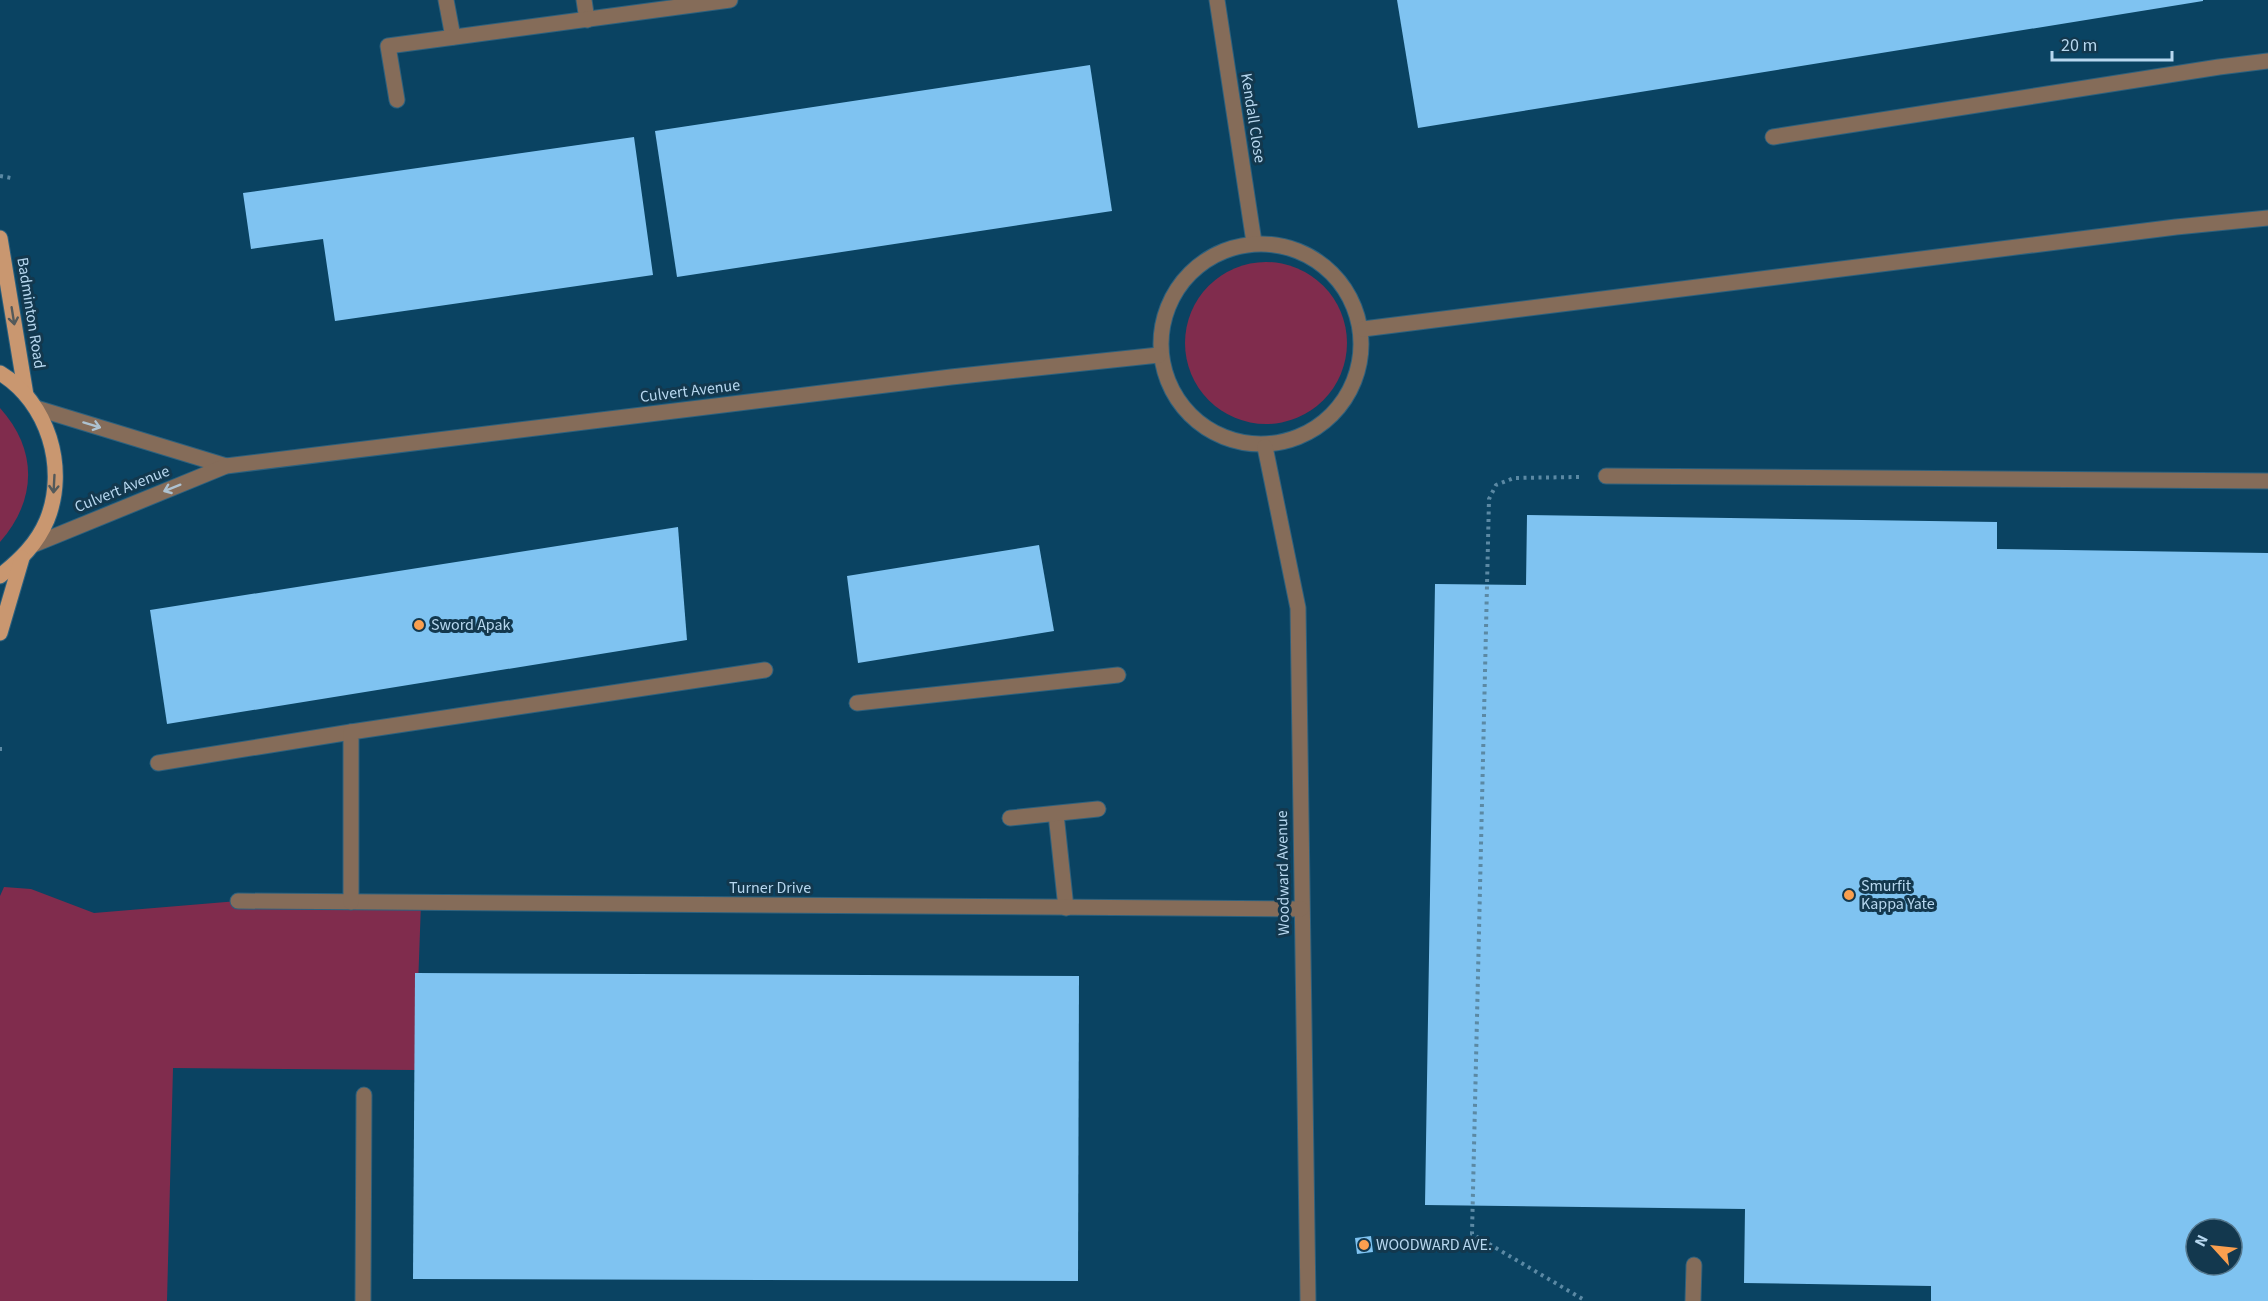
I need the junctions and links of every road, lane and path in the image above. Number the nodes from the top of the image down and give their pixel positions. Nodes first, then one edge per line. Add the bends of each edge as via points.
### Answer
1 (446, 0) edge
2 (584, 0) edge
3 (730, 0) edge
4 (1217, 0) edge
5 (587, 20) junction
6 (453, 37) junction
7 (2268, 62) edge
8 (397, 100) dead end
9 (1773, 137) dead end
10 (0, 176) edge
11 (11, 178) dead end
12 (2268, 218) edge
13 (0, 237) edge
14 (1254, 242) junction
15 (1363, 329) junction
16 (1159, 355) junction
17 (0, 374) edge
18 (26, 395) junction
19 (36, 408) junction
20 (1265, 447) junction
21 (226, 466) junction
22 (1606, 476) joint
23 (2268, 481) edge
24 (33, 545) junction
25 (22, 558) junction
26 (0, 576) edge
27 (0, 633) edge
28 (765, 670) dead end
29 (1118, 675) dead end
30 (857, 703) dead end
31 (351, 732) junction
32 (158, 763) dead end
33 (1098, 809) dead end
34 (1056, 814) junction
35 (1010, 818) dead end
36 (238, 901) dead end
37 (351, 902) junction
38 (1066, 908) junction
39 (1301, 909) junction
40 (363, 1095) dead end
41 (1694, 1265) dead end
42 (363, 1301) edge
43 (1308, 1301) edge
44 (1586, 1301) edge
45 (1693, 1301) edge

1 - 6 street
2 - 5 street
3 - 5 street
4 - 14 street, Kendall Close
5 - 6 street
6 - 8 street via 388,46
7 - 9 street
10 - 11 path
12 - 15 street
13 -> 18 main road, Badminton Road
14 - 15 street via 1310,254 1346,285
14 - 16 street via 1206,257 1174,291
15 - 20 street via 1354,388 1317,431
16 - 20 street via 1184,412 1217,437
16 - 21 street, Culvert Avenue
17 - 18 main road
18 - 19 main road
19 -> 21 street, Culvert Avenue
19 -> 24 main road via 49,434 55,492 47,520
20 - 39 street, Woodward Avenue via 1298,608
21 -> 24 street, Culvert Avenue
22 - 23 street
22 - 44 path via 1514,478 1496,485 1489,499 1488,534 1472,1234
24 - 25 main road
25 - 26 main road
25 - 27 main road
28 - 31 street
29 - 30 street
31 - 32 street
31 - 37 street
33 - 34 street
34 - 35 street
34 - 38 street
36 - 37 street, Turner Drive
37 - 38 street, Turner Drive
38 - 39 street, Turner Drive
39 - 43 street, Woodward Avenue
40 - 42 street
41 - 45 street

